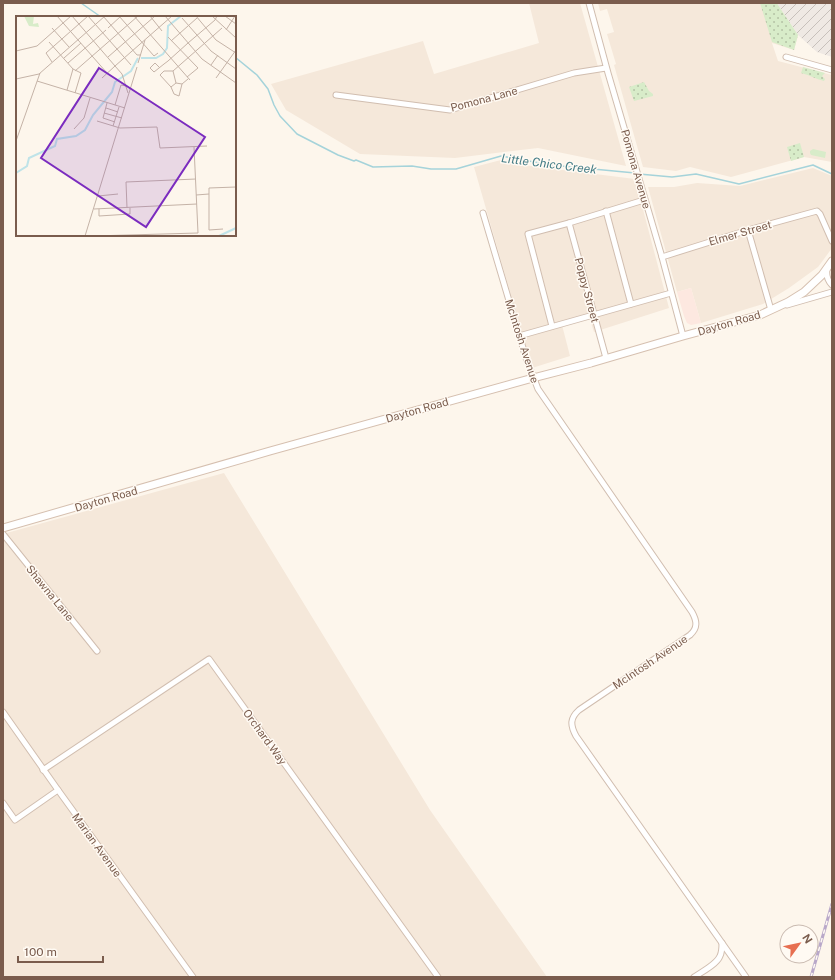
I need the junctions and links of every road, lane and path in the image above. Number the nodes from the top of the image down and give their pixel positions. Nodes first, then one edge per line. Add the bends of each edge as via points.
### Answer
1 (589, 3) edge
2 (786, 57) dead end
3 (606, 68) junction
4 (832, 70) edge
5 (336, 95) dead end
6 (644, 200) junction
7 (606, 211) junction
8 (483, 213) dead end
9 (569, 223) junction
10 (748, 230) junction
11 (831, 237) edge
12 (662, 257) junction
13 (830, 263) edge
14 (832, 285) edge
15 (832, 292) edge
16 (671, 293) junction
17 (631, 304) junction
18 (771, 310) junction
19 (594, 315) junction
20 (552, 326) junction
21 (519, 336) junction
22 (683, 336) junction
23 (606, 358) junction
24 (533, 378) junction
25 (3, 528) edge
26 (3, 534) edge
27 (97, 651) dead end
28 (3, 712) edge
29 (43, 770) junction
30 (58, 790) junction
31 (3, 804) edge
32 (722, 943) junction
33 (193, 977) edge
34 (438, 977) edge
35 (694, 977) edge
36 (746, 977) edge

1 - 3 street, Pomona Avenue
2 - 4 street
3 - 5 street, Pomona Lane via 574,74 450,110
3 - 6 street, Pomona Avenue
6 - 7 street
6 - 12 street, Pomona Avenue
7 - 9 street
7 - 17 street
8 - 21 street, McIntosh Avenue
9 - 19 street, Poppy Street
9 - 20 street via 528,234
10 - 11 street, Elmer Street via 817,211
10 - 12 street, Elmer Street
10 - 18 street
12 - 16 street, Pomona Avenue
13 - 14 street via 827,276
13 - 18 street via 822,275 804,292
15 - 18 street, Dayton Road
16 - 17 street
16 - 22 street, Pomona Avenue
17 - 19 street
18 - 22 street, Dayton Road
19 - 20 street
19 - 23 street, Poppy Street
20 - 21 street
21 - 24 street, McIntosh Avenue
22 - 23 street, Dayton Road
23 - 24 street, Dayton Road
24 - 25 street, Dayton Road
24 - 32 street, McIntosh Avenue via 544,399 695,618 696,628 690,636 579,710 574,714 572,724 576,736
26 - 27 street, Shawna Lane
28 - 29 street, Marian Avenue
29 - 30 street, Marian Avenue
29 - 34 street, Orchard Way via 209,659
30 - 31 street via 15,820
30 - 33 street, Marian Avenue
32 - 35 street via 717,960
32 - 36 street, McIntosh Avenue

